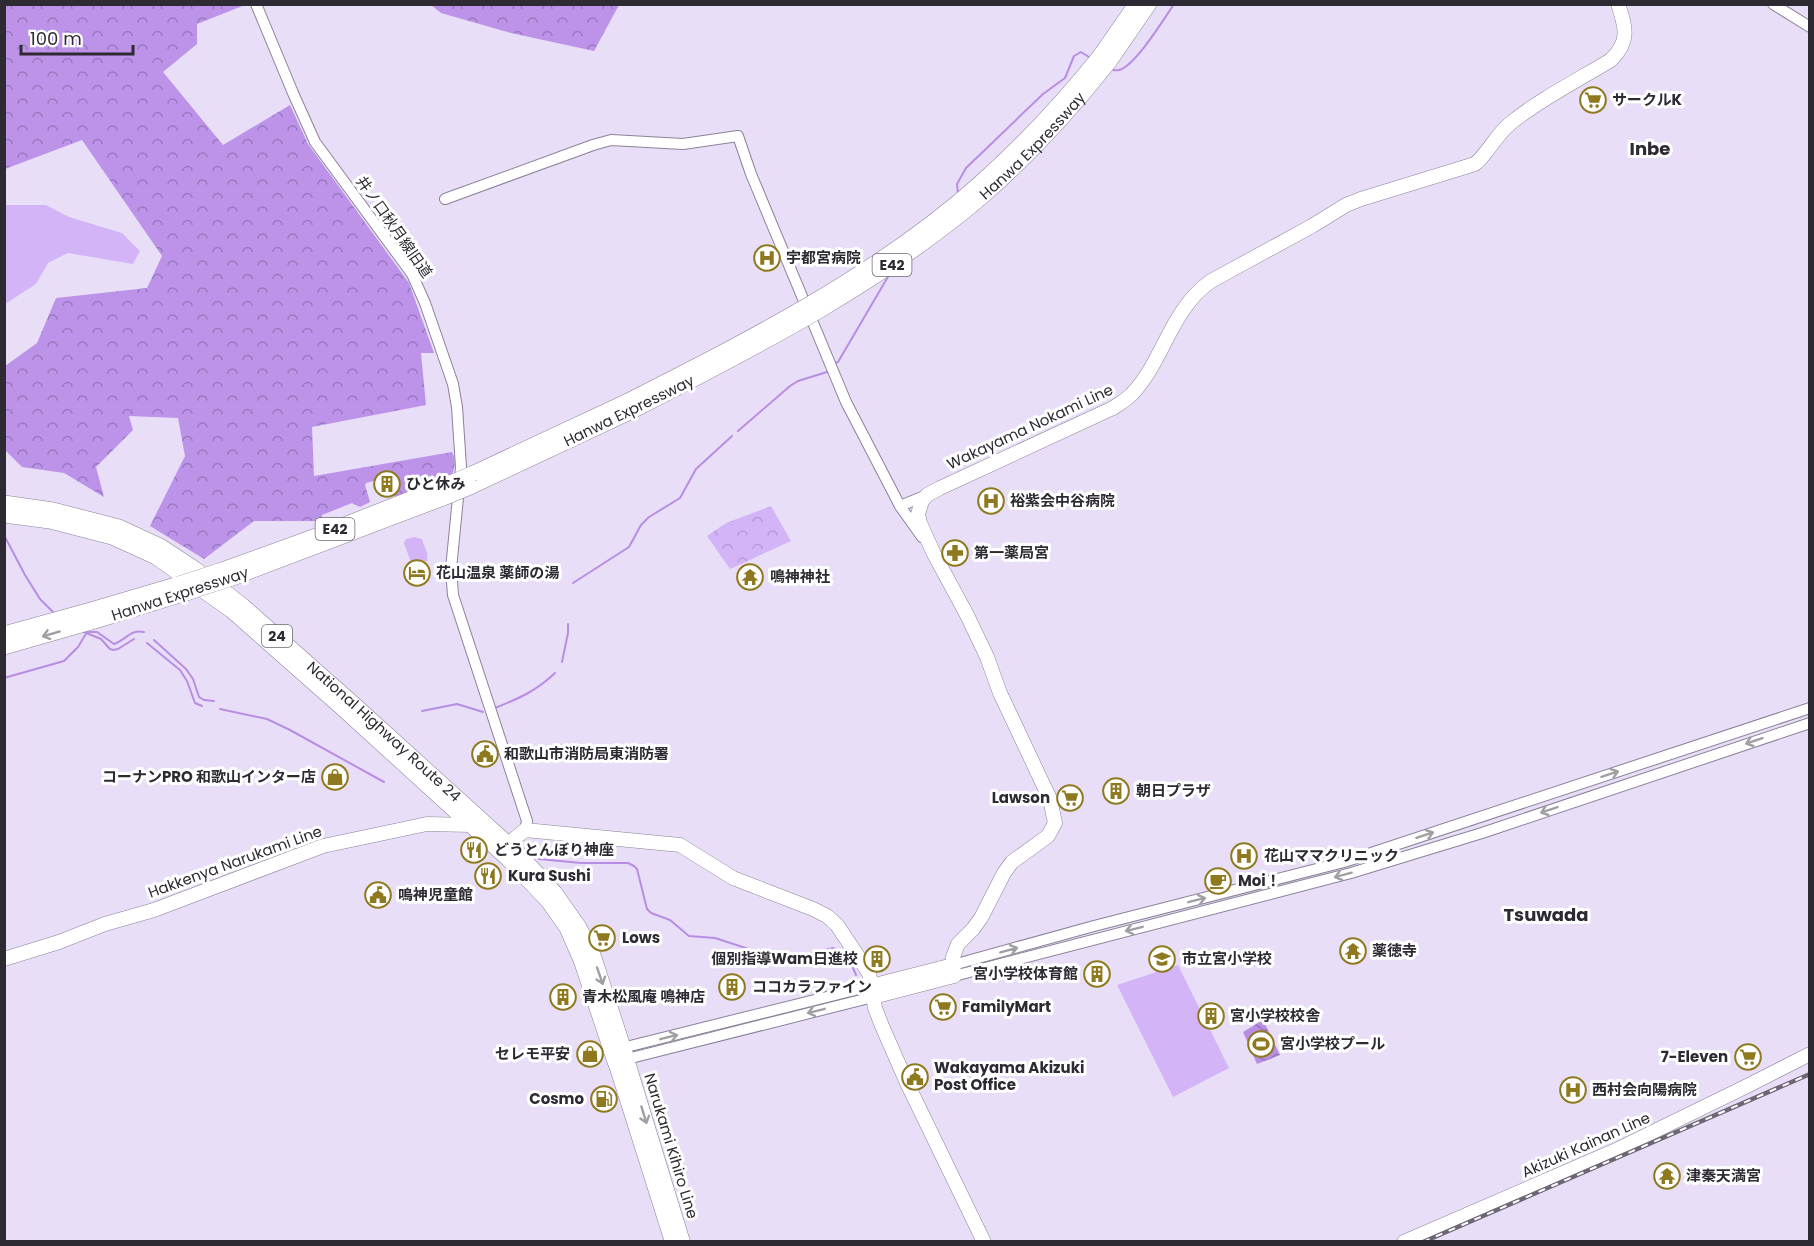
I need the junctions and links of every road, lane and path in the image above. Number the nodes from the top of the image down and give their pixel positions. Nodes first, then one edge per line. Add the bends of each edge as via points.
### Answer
1 (256, 4) edge
2 (1136, 4) edge
3 (1149, 4) edge
4 (1618, 4) edge
5 (1773, 4) edge
6 (1809, 27) edge
7 (1104, 59) junction
8 (445, 199) dead end
9 (927, 495) junction
10 (4, 503) edge
11 (900, 506) junction
12 (4, 515) edge
13 (934, 554) junction
14 (95, 615) junction
15 (4, 634) edge
16 (4, 647) edge
17 (1809, 708) edge
18 (1809, 723) edge
19 (475, 821) junction
20 (525, 830) junction
21 (503, 847) junction
22 (4, 958) edge
23 (954, 971) junction
24 (872, 991) junction
25 (1809, 1054) edge
26 (620, 1055) junction
27 (672, 1242) edge
28 (683, 1242) edge
29 (984, 1242) edge
30 (1404, 1242) edge

1 - 20 street, 井ノ口秋月線旧道 via 315,142 412,274 453,384 461,468 451,569 453,595 527,821
2 - 7 highway, Hanwa Expressway / E42
3 - 7 highway, Hanwa Expressway / E42
4 - 9 main road, Wakayama Nokami Line via 1625,31 1620,51 1510,123 1475,164 1346,205 1212,280 1179,316 1147,374 1125,400
5 - 6 street
7 - 14 highway, Hanwa Expressway / E42, bridge via 1077,101 985,195 910,253 760,345 472,480 316,536 227,574
8 - 11 street via 611,140 683,144 738,136 846,402
9 - 11 street
9 - 13 main road via 918,514
10 - 19 highway, National Highway Route 24 / 24 via 119,527 160,546 195,569 243,606
11 - 13 street
12 - 19 highway, National Highway Route 24 / 24 via 50,521 112,537 181,573 231,610
13 - 23 main road via 987,657 1050,799 1055,823 1048,836 1010,865 981,918 958,944 953,957
14 - 15 highway, Hanwa Expressway / E42
14 -> 16 highway, Hanwa Expressway / E42
23 -> 17 street via 1094,926 1344,862
18 -> 23 street via 1351,873
19 - 21 highway, National Highway Route 24 / 24
19 - 22 main road, Hakkenya Narukami Line via 427,824 322,846 154,910
20 - 21 main road
20 - 24 main road via 680,845 733,878 827,916 868,973
21 - 26 highway, National Highway Route 24 / 24 via 555,893 579,927 601,976
23 - 24 main road
24 - 26 street
24 - 29 main road via 882,1026 907,1083
25 - 30 main road, Akizuki Kainan Line via 1623,1148
26 - 27 main road, Narukami Kihiro Line
26 -> 28 main road, Narukami Kihiro Line

